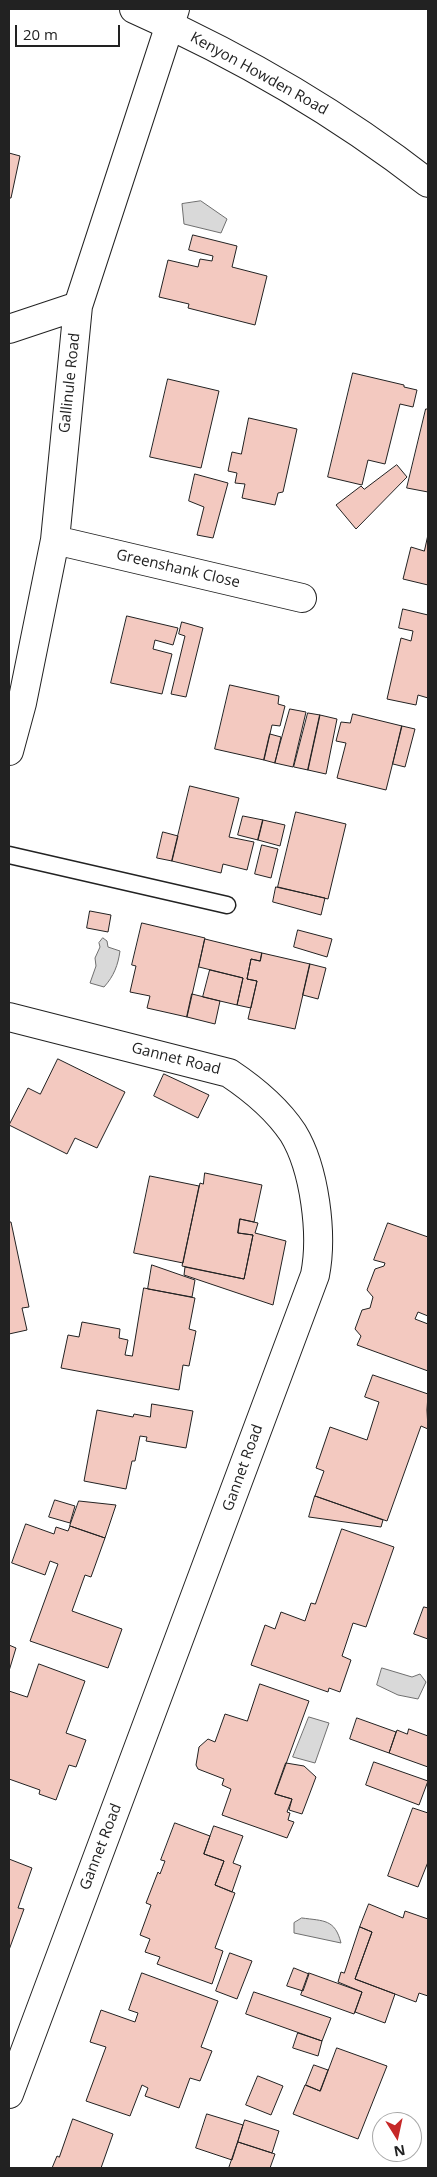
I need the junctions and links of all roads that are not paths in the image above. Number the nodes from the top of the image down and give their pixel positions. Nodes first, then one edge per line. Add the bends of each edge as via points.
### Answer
1 (134, 9) edge
2 (172, 17) edge
3 (428, 183) edge
4 (78, 306) junction
5 (9, 329) edge
6 (55, 540) junction
7 (302, 598) dead end
8 (15, 703) edge
9 (9, 751) edge
10 (9, 855) edge
11 (227, 905) dead end
12 (9, 1017) edge
13 (9, 2094) edge

1 - 2 street, Kenyon Howden Road
2 - 3 street, Kenyon Howden Road via 388,151
2 - 4 street, Gallinule Road
4 - 5 street
4 - 6 street, Gallinule Road
6 - 7 street, Greenshank Close
6 - 8 street, Gallinule Road
8 - 9 street, Gallinule Road
10 - 11 lane
12 - 13 street, Gannet Road via 229,1073 250,1086 293,1133 302,1151 314,1192 319,1233 315,1275

